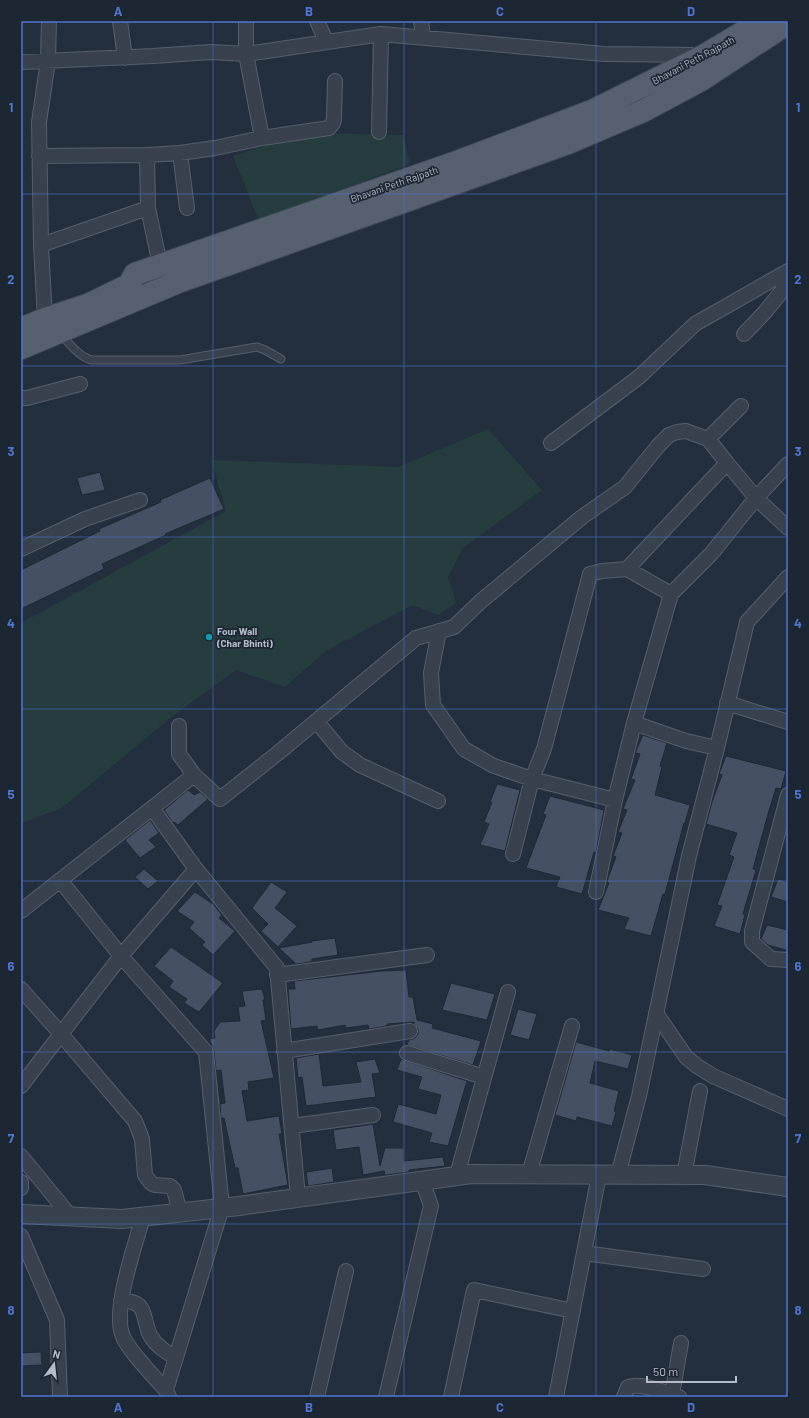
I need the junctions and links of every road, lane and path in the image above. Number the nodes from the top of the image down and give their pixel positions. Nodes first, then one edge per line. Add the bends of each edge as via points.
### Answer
1 (49, 21) edge
2 (120, 21) edge
3 (246, 21) edge
4 (317, 21) edge
5 (421, 21) edge
6 (762, 21) edge
7 (785, 24) edge
8 (381, 34) junction
9 (423, 37) junction
10 (326, 41) junction
11 (246, 54) junction
12 (125, 58) junction
13 (48, 61) junction
14 (714, 61) junction
15 (21, 62) edge
16 (336, 80) dead end
17 (379, 132) dead end
18 (262, 138) junction
19 (180, 153) junction
20 (507, 153) dead end
21 (147, 155) junction
22 (40, 156) junction
23 (148, 208) junction
24 (187, 208) dead end
25 (41, 245) junction
26 (160, 265) junction
27 (788, 271) edge
28 (788, 275) edge
29 (129, 285) junction
30 (52, 326) junction
31 (21, 329) edge
32 (744, 334) dead end
33 (21, 348) edge
34 (281, 359) dead end
35 (80, 384) dead end
36 (21, 398) edge
37 (741, 406) dead end
38 (708, 439) junction
39 (551, 443) dead end
40 (727, 463) junction
41 (788, 464) edge
42 (756, 498) junction
43 (140, 500) dead end
44 (788, 528) edge
45 (21, 549) edge
46 (627, 569) junction
47 (788, 577) edge
48 (671, 594) junction
49 (439, 631) junction
50 (727, 703) junction
51 (316, 721) junction
52 (788, 722) edge
53 (634, 723) junction
54 (179, 726) dead end
55 (717, 748) junction
56 (194, 775) junction
57 (532, 779) junction
58 (788, 795) edge
59 (615, 800) junction
60 (438, 801) dead end
61 (152, 808) junction
62 (513, 854) dead end
63 (196, 869) junction
64 (60, 880) junction
65 (596, 892) dead end
66 (21, 911) edge
67 (427, 955) dead end
68 (121, 956) junction
69 (788, 960) edge
70 (278, 975) junction
71 (21, 989) edge
72 (508, 992) dead end
73 (656, 1013) junction
74 (572, 1026) dead end
75 (410, 1031) dead end
76 (61, 1034) junction
77 (284, 1051) junction
78 (408, 1053) dead end
79 (484, 1077) junction
80 (21, 1086) edge
81 (700, 1091) dead end
82 (788, 1109) edge
83 (372, 1115) dead end
84 (292, 1126) junction
85 (21, 1156) edge
86 (529, 1174) junction
87 (457, 1175) junction
88 (599, 1175) junction
89 (618, 1175) junction
90 (684, 1175) junction
91 (422, 1180) junction
92 (21, 1182) edge
93 (788, 1187) edge
94 (21, 1188) edge
95 (298, 1198) junction
96 (222, 1207) junction
97 (180, 1212) junction
98 (21, 1214) edge
99 (71, 1217) junction
100 (143, 1217) junction
101 (21, 1236) edge
102 (584, 1253) junction
103 (703, 1269) dead end
104 (346, 1272) dead end
105 (121, 1300) junction
106 (573, 1311) junction
107 (681, 1343) dead end
108 (176, 1358) junction
109 (168, 1394) edge
110 (675, 1396) edge
111 (60, 1397) edge
112 (317, 1397) edge
113 (386, 1397) edge
114 (451, 1397) edge
115 (556, 1397) edge
116 (624, 1397) edge

1 - 13 street
2 - 12 street
3 - 11 street
4 - 10 street
5 - 9 street
6 - 14 main road, Bhavani Peth Rajpath
7 - 14 main road
8 - 9 street
8 - 10 street
8 - 17 street
9 - 14 street via 604,54
10 - 11 street
11 - 12 street via 211,52
11 - 18 street
12 - 13 street
13 - 15 street
13 - 22 street via 38,122
14 - 26 main road, Bhavani Peth Rajpath via 456,162
14 - 30 main road via 701,80 643,111 568,143
16 - 18 street via 334,119 329,128
18 - 19 street
19 - 21 street
19 - 24 street
20 - 29 main road via 355,206 163,279
21 - 22 street
21 - 23 street
22 - 25 street
23 - 25 street
23 - 26 street
25 - 30 street
26 - 29 main road, Bhavani Peth Rajpath via 134,274
27 - 39 street via 695,324 639,377
28 - 32 street via 782,291
29 - 30 main road, Bhavani Peth Rajpath
30 - 31 main road, Bhavani Peth Rajpath
30 - 33 main road
30 - 34 lane via 80,354 92,360 180,360 257,347
35 - 36 street
37 - 38 street
38 - 40 street
38 - 49 street via 686,431 668,435 625,487 582,517 480,602 454,627
40 - 42 street
40 - 46 street
41 - 42 street
42 - 44 street
42 - 48 street via 711,554
43 - 45 street via 85,519
46 - 48 street
46 - 57 street via 590,574 544,749
47 - 50 street via 747,622
48 - 53 street
49 - 51 street via 416,638
49 - 57 street via 431,673 433,706 464,748 494,766
50 - 52 street
50 - 55 street
51 - 56 street via 220,799
51 - 60 street via 342,752 360,765
53 - 55 street via 686,741
53 - 59 street
54 - 56 street via 180,754
55 - 73 street via 689,856
56 - 61 street
57 - 59 street
57 - 62 street
58 - 69 street via 752,931 752,942 771,959
59 - 65 street
61 - 63 street
61 - 64 street
63 - 68 street
63 - 70 street via 277,968
64 - 66 street
64 - 68 street
67 - 70 street
68 - 76 street
68 - 96 street via 206,1052
70 - 77 street
71 - 76 street
72 - 79 street
73 - 82 street via 686,1056 697,1066 713,1076
73 - 89 street via 639,1096
74 - 86 street
75 - 77 street
76 - 80 street
76 - 97 street via 135,1121 142,1139 147,1180 170,1186 174,1190
77 - 84 street
78 - 79 street
79 - 87 street
81 - 90 street
83 - 84 street
84 - 95 street
85 - 99 street
86 - 87 street
86 - 88 street
87 - 91 street
88 - 89 street
88 - 102 street
89 - 90 street
90 - 93 street
91 - 95 street
91 - 113 street via 431,1206
92 - 94 street
95 - 96 street
96 - 97 street
96 - 108 street
97 - 100 street
98 - 99 street
99 - 100 street
100 - 105 street
101 - 111 street via 57,1320
102 - 103 street
102 - 106 street
104 - 112 street
105 - 108 street via 135,1302 139,1306 154,1341
105 - 109 street via 120,1321 127,1344
106 - 114 street via 474,1290
106 - 115 street
107 - 110 street
108 - 109 street
110 - 116 street via 635,1385 628,1387

